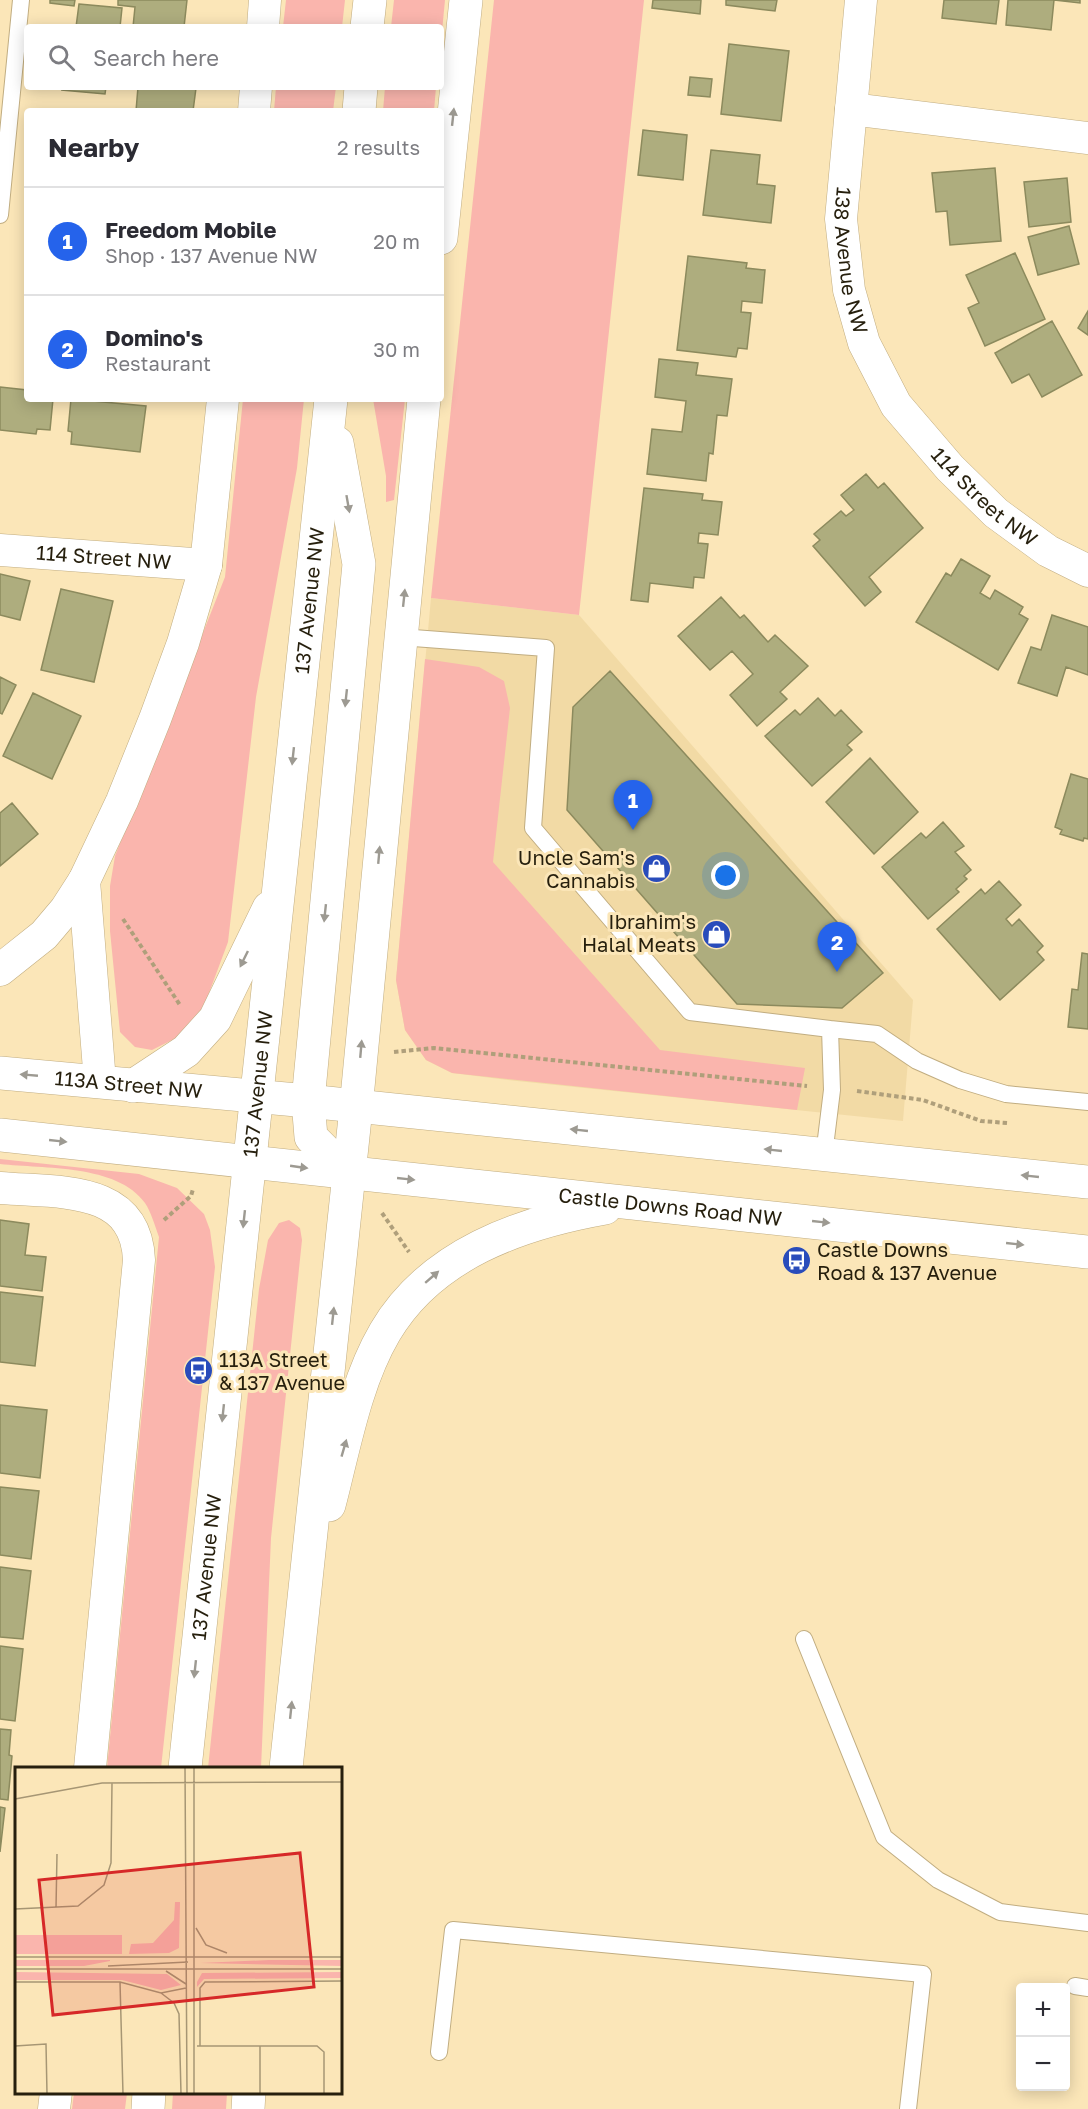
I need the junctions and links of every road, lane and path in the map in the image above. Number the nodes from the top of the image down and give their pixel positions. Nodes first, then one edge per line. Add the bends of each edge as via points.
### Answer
1 (21, 0) edge
2 (266, 0) edge
3 (370, 0) edge
4 (466, 0) edge
5 (861, 0) edge
6 (263, 24) edge
7 (367, 24) edge
8 (256, 90) edge
9 (361, 90) edge
10 (254, 108) edge
11 (359, 108) edge
12 (851, 109) junction
13 (1088, 138) edge
14 (444, 209) edge
15 (0, 215) edge
16 (223, 402) edge
17 (330, 402) edge
18 (424, 402) edge
19 (896, 405) joint
20 (0, 550) edge
21 (206, 565) junction
22 (1088, 571) edge
23 (400, 637) junction
24 (84, 881) junction
25 (279, 887) junction
26 (0, 970) edge
27 (181, 1007) dead end
28 (831, 1029) junction
29 (415, 1051) dead end
30 (0, 1072) edge
31 (100, 1082) junction
32 (133, 1086) junction
33 (832, 1090) junction
34 (257, 1097) junction
35 (308, 1101) junction
36 (1088, 1102) edge
37 (356, 1108) junction
38 (1016, 1124) dead end
39 (0, 1135) edge
40 (824, 1155) junction
41 (250, 1161) junction
42 (348, 1174) junction
43 (1088, 1182) edge
44 (0, 1188) edge
45 (638, 1202) junction
46 (382, 1213) dead end
47 (1088, 1252) edge
48 (414, 1258) dead end
49 (306, 1562) junction
50 (804, 1640) dead end
51 (90, 1767) edge
52 (185, 1767) edge
53 (286, 1767) edge
54 (1088, 1923) edge
55 (439, 2052) dead end
56 (56, 2094) edge
57 (150, 2094) edge
58 (249, 2094) edge
59 (54, 2109) edge
60 (148, 2109) edge
61 (248, 2109) edge
62 (908, 2109) edge

1 - 15 lane
2 - 6 street
3 - 7 main road
14 -> 4 main road
5 - 12 street, 138 Avenue NW
8 - 10 street
9 - 11 main road
12 - 13 street
12 - 19 street, 138 Avenue NW via 841,219 849,290 864,343
16 - 21 street
17 -> 25 main road, 137 Avenue NW
17 -> 35 main road via 359,564
23 -> 18 main road
19 - 22 street, 114 Street NW via 950,468 996,513 1048,551
20 - 21 street, 114 Street NW
21 - 24 street via 155,719
23 - 28 lane via 546,648 533,828 690,1011
37 -> 23 main road
24 - 26 street via 44,935
24 - 27 path via 113,904
24 - 31 street
25 -> 32 main road via 215,1019 186,1051
25 - 34 main road, 137 Avenue NW
28 - 33 lane
28 - 36 lane via 877,1034 917,1061 1006,1094
29 - 33 path via 434,1048 502,1054
31 -> 30 main road, 113A Street NW
31 - 32 main road, 113A Street NW
32 - 34 main road, 113A Street NW
33 - 38 path via 923,1100 981,1121
33 - 40 lane
34 - 35 main road
34 - 41 main road, 137 Avenue NW
35 - 37 main road
35 - 42 main road via 311,1137
40 -> 37 main road
37 - 42 main road
39 -> 41 main road
43 -> 40 main road
41 -> 42 main road, Castle Downs Road NW
41 -> 52 main road, 137 Avenue NW
42 -> 45 main road, Castle Downs Road NW
49 -> 42 main road
44 - 51 street via 94,1197 127,1219 138,1240
45 -> 47 main road, Castle Downs Road NW
49 -> 45 main road via 323,1529 365,1377 385,1331 429,1278 458,1257 519,1229 578,1212
46 - 48 path
53 -> 49 main road
50 - 54 lane via 884,1837 938,1881 1000,1912
55 - 62 lane via 453,1930 923,1974
56 - 59 street
57 - 60 main road
58 - 61 main road

